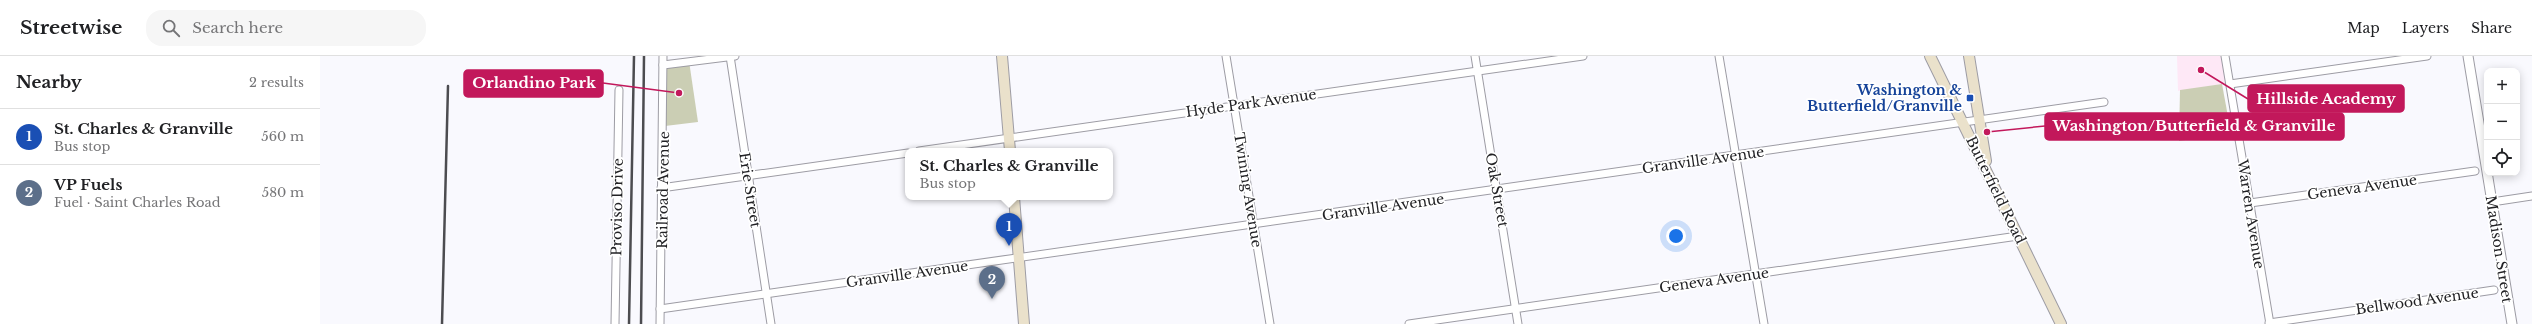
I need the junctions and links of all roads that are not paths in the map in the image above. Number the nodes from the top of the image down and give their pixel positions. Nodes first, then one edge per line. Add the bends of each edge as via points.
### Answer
1 (663, 56) edge
2 (732, 56) edge
3 (1002, 56) edge
4 (1226, 56) edge
5 (1475, 56) edge
6 (1583, 56) edge
7 (1719, 56) edge
8 (1930, 56) edge
9 (1969, 56) edge
10 (2225, 56) edge
11 (2427, 56) edge
12 (2468, 56) edge
13 (664, 65) junction
14 (1477, 71) junction
15 (2230, 84) junction
16 (619, 90) dead end
17 (2104, 102) dead end
18 (1235, 106) junction
19 (1979, 120) junction
20 (1963, 122) junction
21 (1009, 138) junction
22 (942, 148) edge
23 (1010, 148) edge
24 (905, 153) edge
25 (1736, 155) junction
26 (1987, 171) junction
27 (2475, 171) dead end
28 (748, 175) junction
29 (661, 188) junction
30 (1496, 190) junction
31 (2532, 196) edge
32 (1014, 200) edge
33 (2492, 202) junction
34 (2250, 204) junction
35 (1254, 225) junction
36 (2018, 236) junction
37 (1019, 258) junction
38 (1755, 274) junction
39 (2494, 290) dead end
40 (766, 294) junction
41 (660, 309) junction
42 (1516, 309) junction
43 (2270, 323) edge
44 (615, 324) edge
45 (660, 324) edge
46 (771, 324) edge
47 (1024, 324) edge
48 (1270, 324) edge
49 (1409, 324) edge
50 (1518, 324) edge
51 (1764, 324) edge
52 (2061, 324) edge
53 (2512, 324) edge

1 - 13 street, Railroad Avenue
2 - 13 street
2 - 28 street, Erie Street
3 - 21 main road
4 - 18 street, Twining Avenue
5 - 14 street, Oak Street
6 - 14 street, Hyde Park Avenue
7 - 25 street
8 - 20 main road, Butterfield Road
9 - 19 main road
10 - 15 street, Warren Avenue
11 - 15 street
12 - 33 street, Madison Street
13 - 29 street, Railroad Avenue
14 - 18 street, Hyde Park Avenue
14 - 30 street, Oak Street
15 - 34 street, Warren Avenue
16 - 44 street, Proviso Drive
17 - 19 street, Granville Avenue
18 - 21 street, Hyde Park Avenue
18 - 35 street, Twining Avenue
19 - 20 street, Granville Avenue
19 - 26 main road
20 - 25 street, Granville Avenue
20 - 26 main road, Butterfield Road
21 - 22 street, Hyde Park Avenue
21 - 23 main road
24 - 28 street
25 - 30 street, Granville Avenue
25 - 38 street
26 - 36 main road, Butterfield Road
27 - 34 street, Geneva Avenue
28 - 29 street
28 - 40 street, Erie Street
29 - 41 street, Railroad Avenue
30 - 35 street, Granville Avenue
30 - 42 street, Oak Street
31 - 33 street
32 - 37 main road
33 - 53 street, Madison Street
34 - 43 street, Warren Avenue
35 - 37 street, Granville Avenue
35 - 48 street, Twining Avenue
36 - 38 street, Geneva Avenue
36 - 52 main road, Butterfield Road
37 - 40 street, Granville Avenue
37 - 47 main road
38 - 42 street, Geneva Avenue
38 - 51 street
39 - 43 street, Bellwood Avenue
40 - 41 street, Granville Avenue
40 - 46 street, Erie Street
41 - 45 street, Railroad Avenue
42 - 49 street, Geneva Avenue
42 - 50 street, Oak Street

